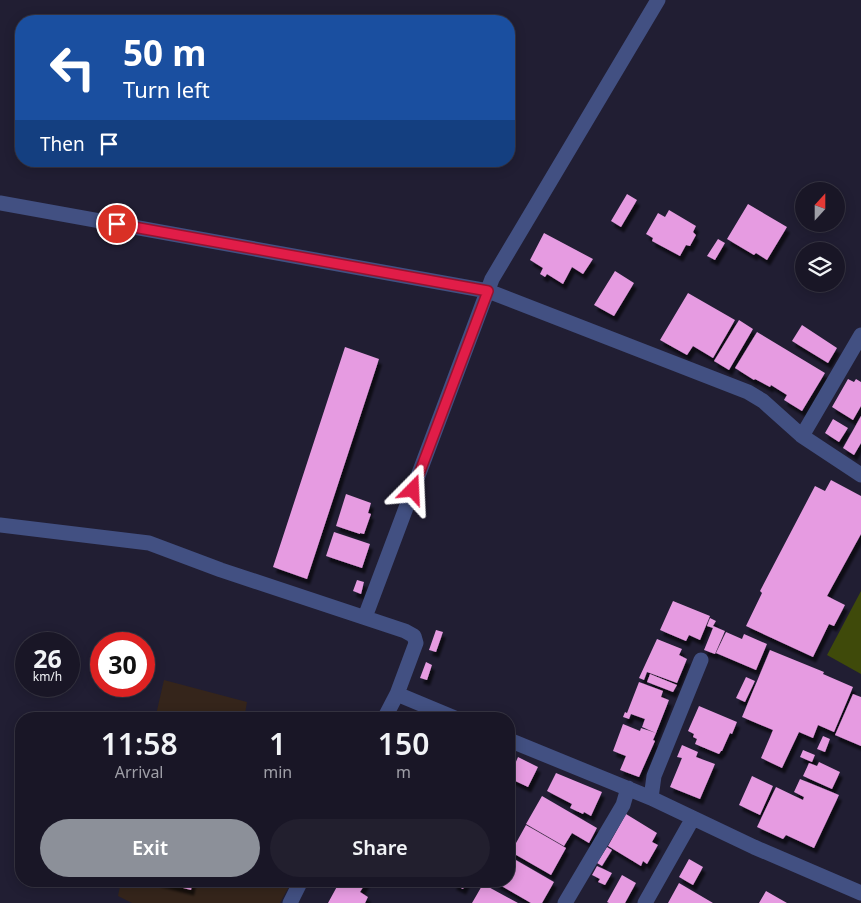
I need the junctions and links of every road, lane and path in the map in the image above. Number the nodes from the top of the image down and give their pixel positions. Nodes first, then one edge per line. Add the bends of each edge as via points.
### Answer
1 (658, 0) edge
2 (0, 203) edge
3 (488, 291) junction
4 (861, 335) edge
5 (802, 436) junction
6 (861, 475) edge
7 (0, 525) edge
8 (365, 617) junction
9 (702, 660) dead end
10 (397, 694) junction
11 (388, 712) edge
12 (440, 712) edge
13 (515, 742) edge
14 (628, 788) junction
15 (651, 798) junction
16 (693, 818) junction
17 (298, 887) edge
18 (861, 893) edge
19 (290, 903) edge
20 (564, 903) edge
21 (645, 903) edge

1 - 3 street
2 - 3 street
3 - 5 street via 748,392
3 - 8 street
4 - 5 street
5 - 6 street
7 - 8 street via 149,543
8 - 10 street via 414,636 414,651
9 - 15 street via 654,776
10 - 11 street
10 - 12 street
13 - 14 street
14 - 15 street
14 - 20 street via 623,804
15 - 16 street
16 - 18 street
16 - 21 street
17 - 19 street

